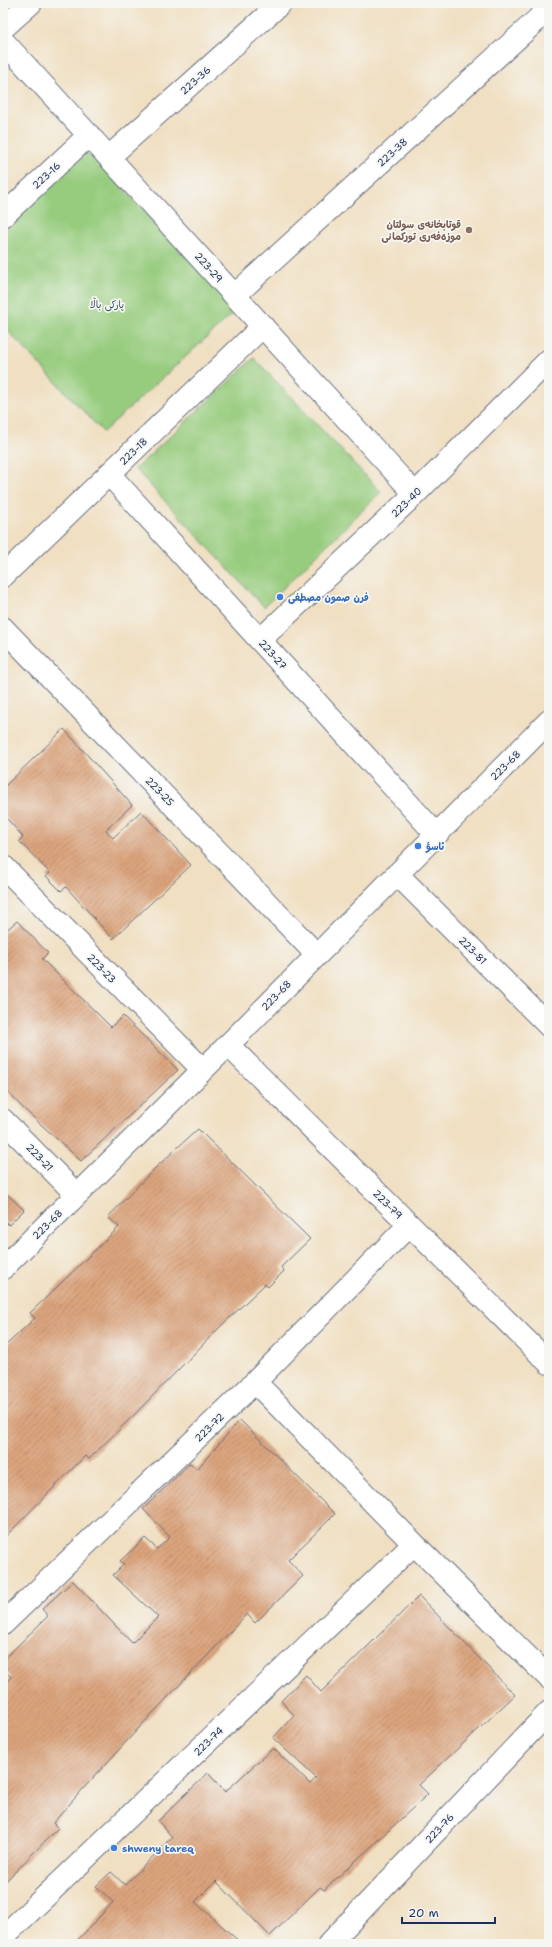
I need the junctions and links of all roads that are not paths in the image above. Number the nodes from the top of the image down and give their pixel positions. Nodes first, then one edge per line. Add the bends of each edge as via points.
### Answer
1 (31, 3) edge
2 (281, 3) edge
3 (549, 9) edge
4 (3, 28) edge
5 (3, 41) edge
6 (88, 135) junction
7 (110, 157) junction
8 (3, 216) edge
9 (235, 295) junction
10 (263, 326) junction
11 (549, 360) edge
12 (109, 474) junction
13 (415, 494) junction
14 (3, 576) edge
15 (3, 628) edge
16 (260, 640) junction
17 (549, 721) edge
18 (436, 834) junction
19 (3, 866) edge
20 (397, 874) junction
21 (316, 954) junction
22 (549, 1026) edge
23 (228, 1045) junction
24 (202, 1069) junction
25 (3, 1120) edge
26 (76, 1194) junction
27 (409, 1225) junction
28 (3, 1268) edge
29 (549, 1363) edge
30 (255, 1382) junction
31 (414, 1544) junction
32 (3, 1624) edge
33 (549, 1678) edge
34 (549, 1712) edge
35 (3, 1938) edge
36 (329, 1944) edge

1 - 4 street
2 - 7 street, 223-36
3 - 9 street, 223-38
5 - 6 street, 223-29
6 - 7 street, 223-29
6 - 8 street, 223-16
7 - 9 street, 223-29
9 - 10 street, 223-29
10 - 12 street, 223-18
10 - 13 street, 223-29
11 - 13 street, 223-40
12 - 14 street, 223-18
12 - 16 street, 223-27
13 - 16 street, 223-40
15 - 21 street, 223-25
16 - 18 street, 223-27
17 - 18 street, 223-68
18 - 20 street, 223-68
19 - 24 street, 223-23
20 - 21 street, 223-68
20 - 22 street, 223-81
21 - 23 street, 223-68
23 - 24 street, 223-68
23 - 27 street, 223-79
24 - 26 street, 223-68
25 - 26 street, 223-21
26 - 28 street, 223-68
27 - 29 street, 223-79
27 - 30 street, 223-72
30 - 31 street
30 - 32 street, 223-72
31 - 33 street
31 - 35 street, 223-74
34 - 36 street, 223-76

